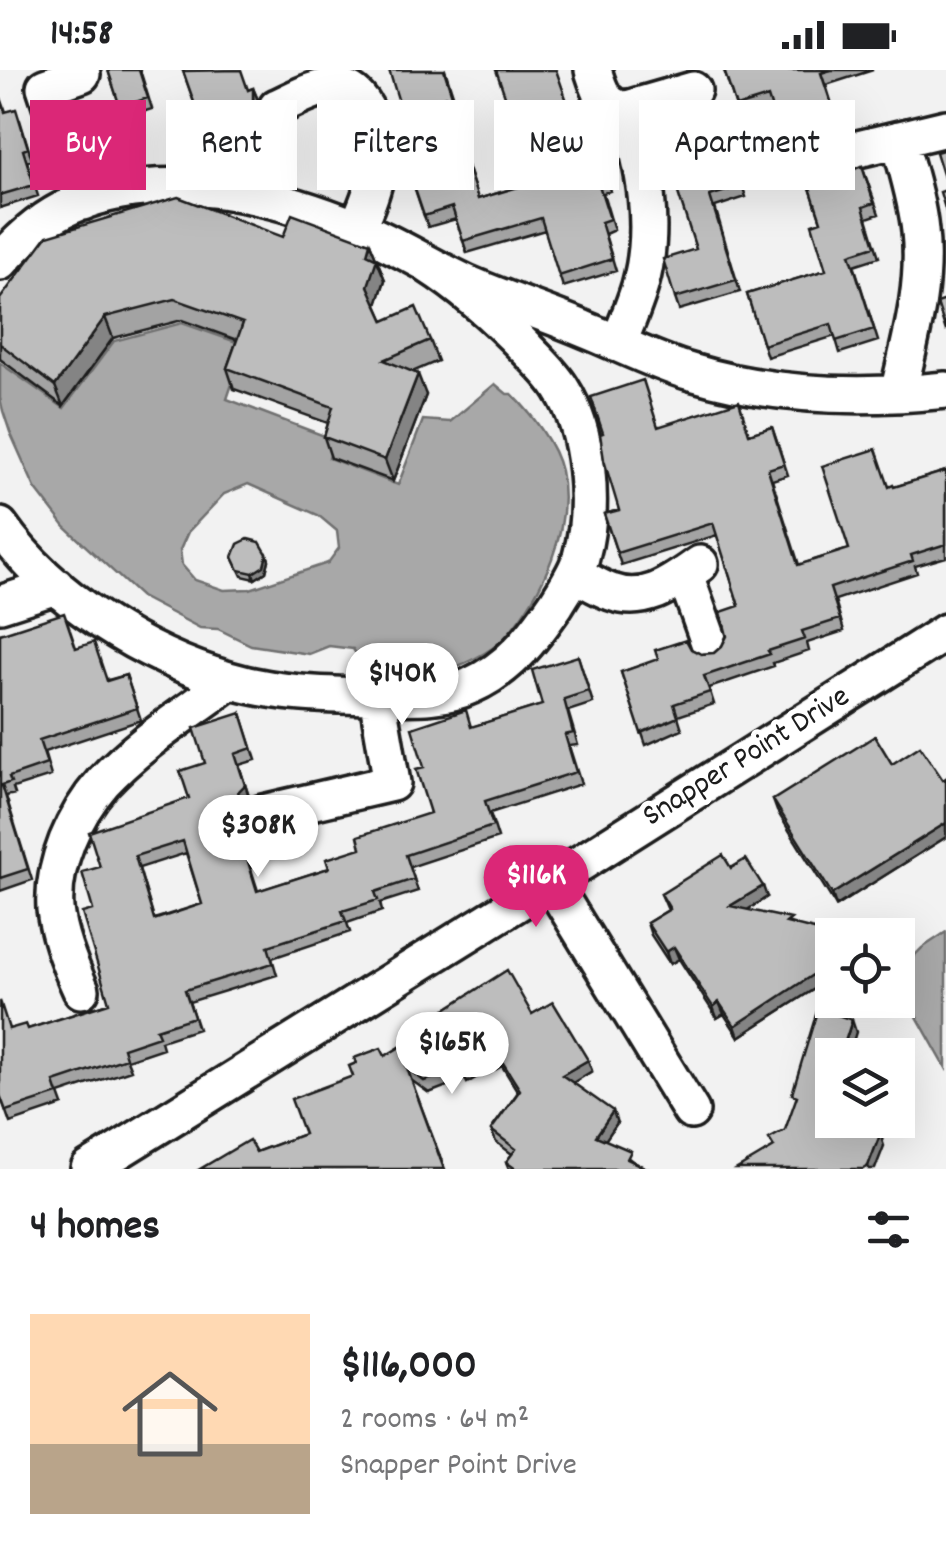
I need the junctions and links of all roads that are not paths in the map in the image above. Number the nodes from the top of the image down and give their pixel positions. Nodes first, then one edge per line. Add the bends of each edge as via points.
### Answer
1 (593, 70) edge
2 (82, 74) dead end
3 (693, 90) dead end
4 (293, 100) edge
5 (627, 109) junction
6 (946, 128) edge
7 (899, 139) junction
8 (858, 149) dead end
9 (84, 202) junction
10 (357, 228) junction
11 (0, 262) edge
12 (428, 264) junction
13 (604, 338) junction
14 (560, 386) junction
15 (946, 390) edge
16 (898, 394) junction
17 (0, 526) edge
18 (575, 574) junction
19 (56, 586) junction
20 (0, 604) edge
21 (946, 632) edge
22 (710, 645) dead end
23 (230, 681) junction
24 (378, 696) junction
25 (263, 813) dead end
26 (551, 882) junction
27 (81, 990) dead end
28 (691, 1111) dead end
29 (88, 1169) edge

1 - 5 street via 607,102
2 - 9 street via 45,87
3 - 5 street
4 - 10 street via 333,87 348,90 366,110 376,174
5 - 13 street via 645,174 641,284
6 - 7 street
7 - 8 street
7 - 16 street via 922,261
9 - 10 street via 148,189 214,190 276,201
9 - 11 street via 48,220
10 - 12 street
12 - 13 street
12 - 14 street via 477,300
13 - 14 street via 573,346
13 - 16 street via 682,369 764,389
14 - 18 street via 577,422 586,469 586,532
15 - 16 street
17 - 19 street
18 - 22 street via 635,598 692,570
18 - 24 street via 529,642 496,672 445,694
19 - 20 street
19 - 23 street via 150,649
21 - 26 street, Snapper Point Drive
23 - 24 street via 312,695
23 - 27 street via 112,774 71,834 58,874 56,912
24 - 25 street via 392,782
26 - 28 street
26 - 29 street, Snapper Point Drive

